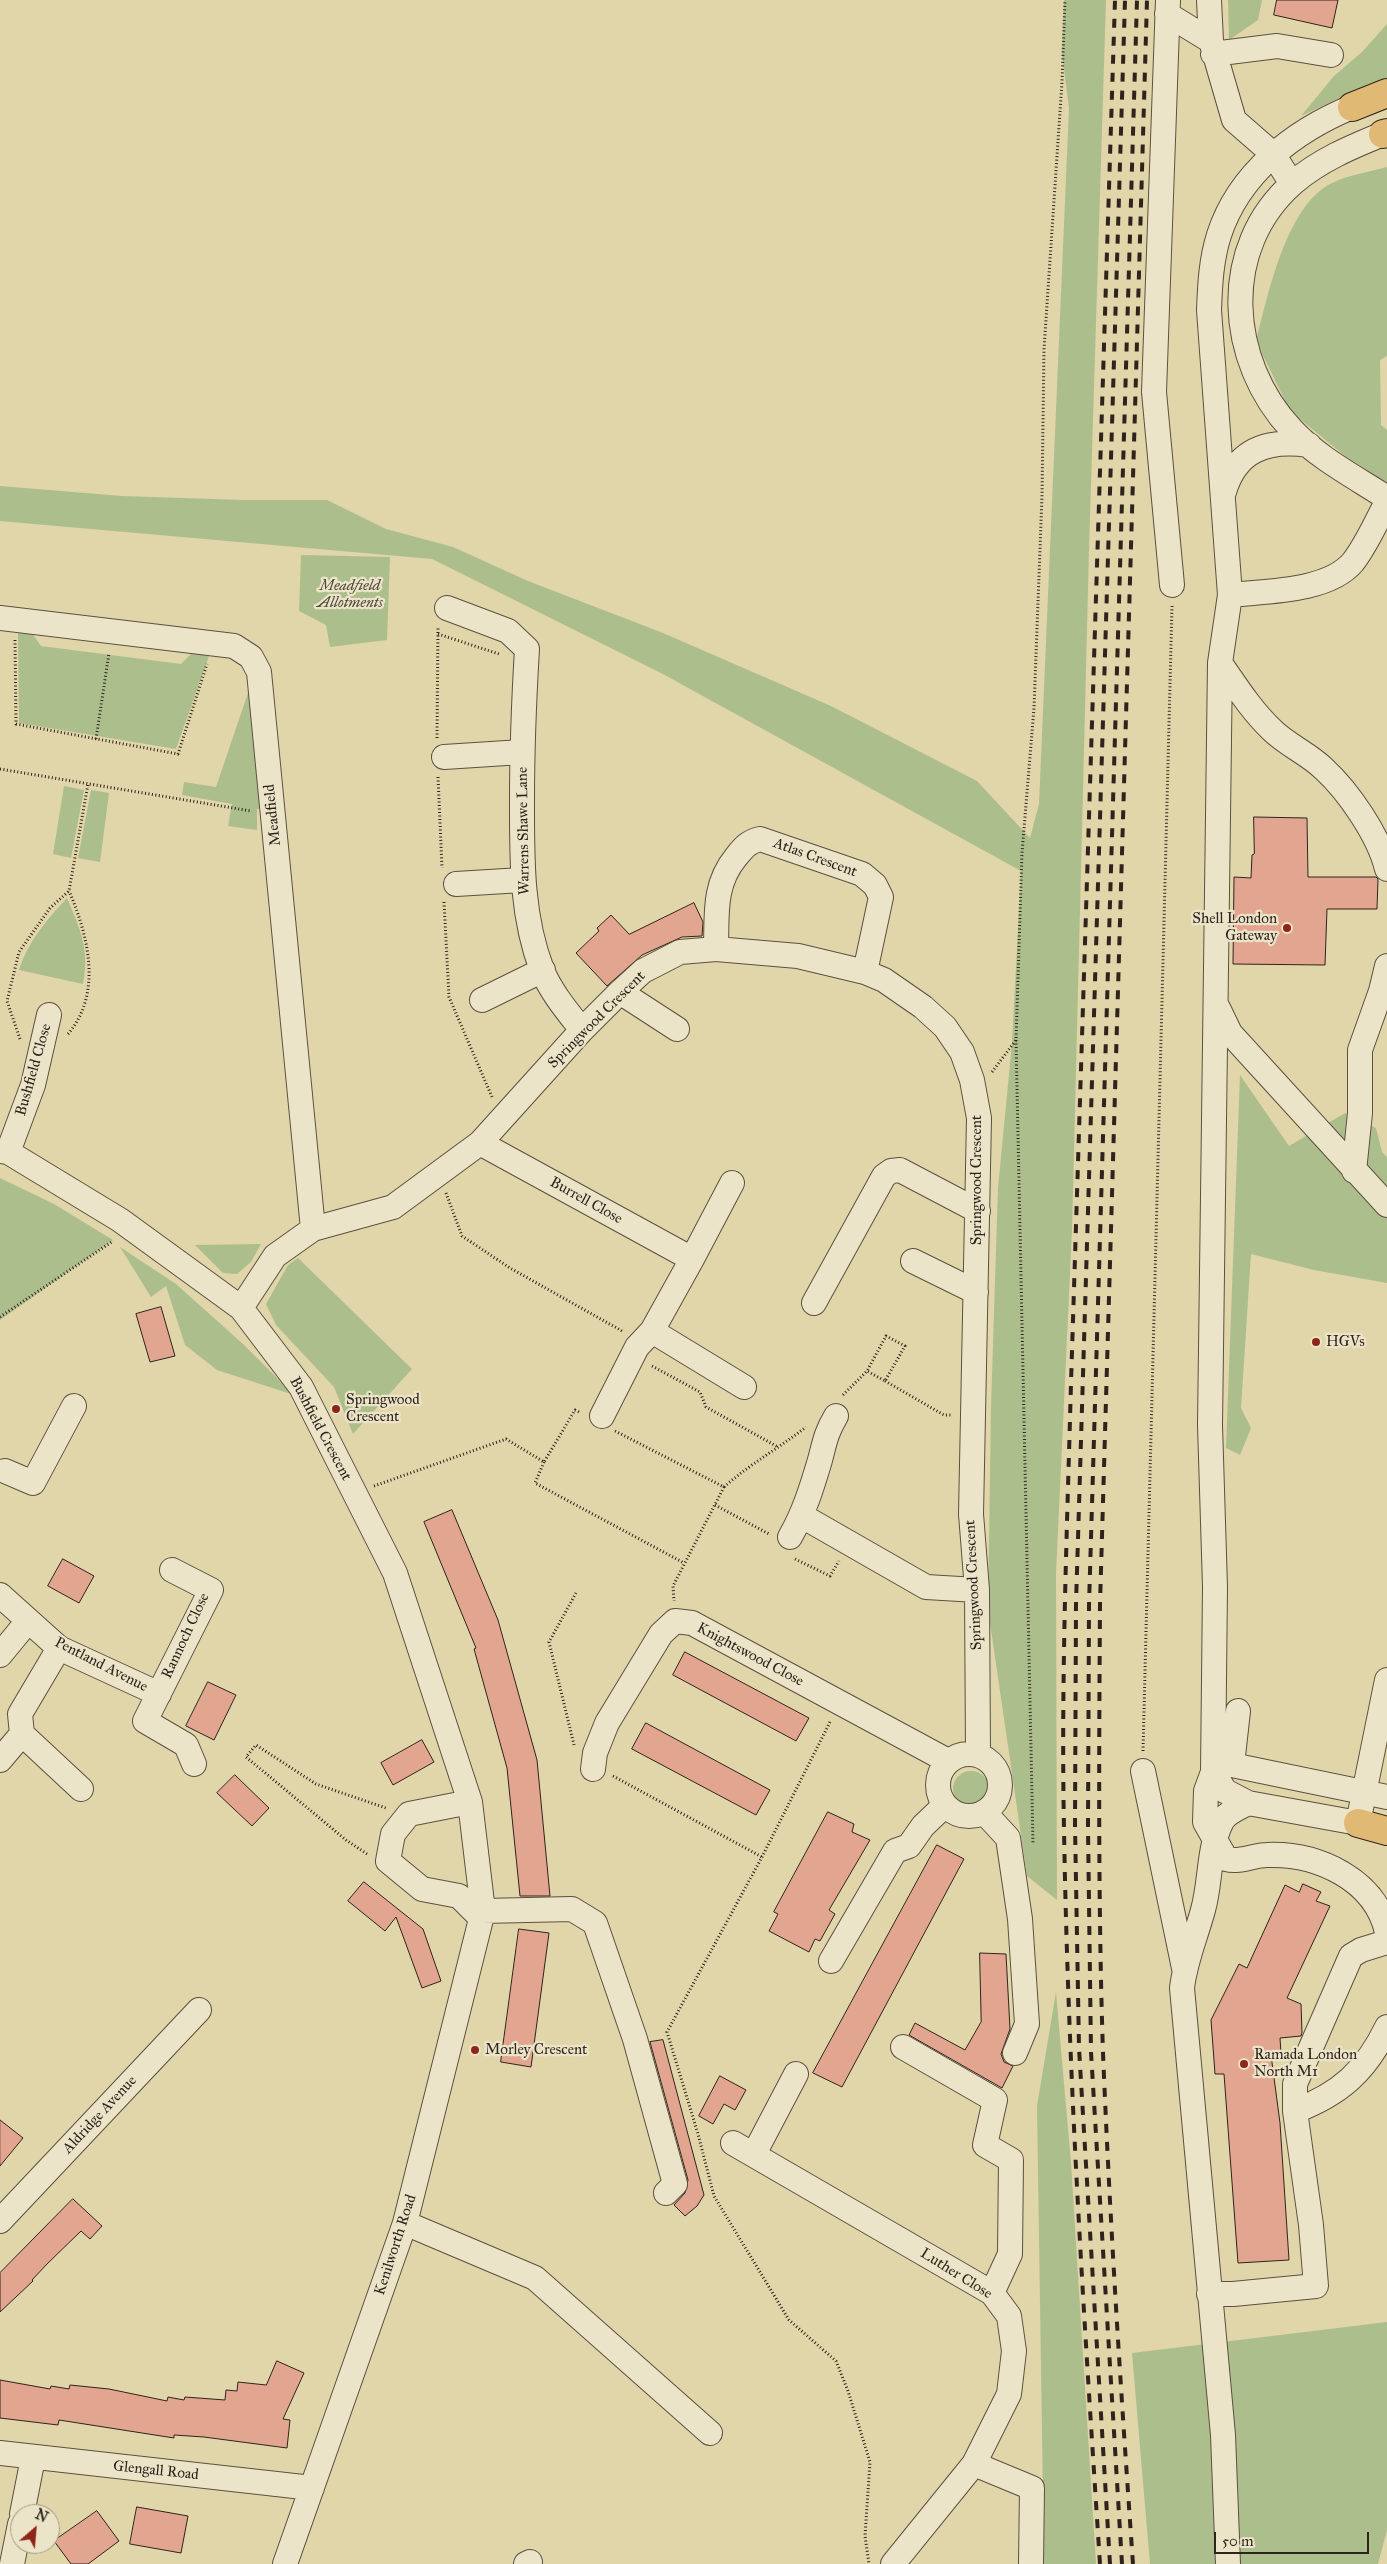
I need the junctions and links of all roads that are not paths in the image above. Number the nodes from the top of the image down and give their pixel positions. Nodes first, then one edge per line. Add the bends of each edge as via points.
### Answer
1 (1209, 0) edge
2 (1168, 7) edge
3 (1212, 48) junction
4 (1331, 55) dead end
5 (1387, 93) edge
6 (1387, 100) edge
7 (1352, 107) junction
8 (1386, 134) edge
9 (1273, 154) junction
10 (1292, 184) junction
11 (1309, 445) junction
12 (1387, 498) edge
13 (1222, 499) junction
14 (1387, 502) edge
15 (1172, 585) road end
16 (1230, 595) junction
17 (442, 616) road end
18 (8, 619) edge
19 (1220, 663) junction
20 (522, 752) junction
21 (439, 758) road end
22 (1387, 869) edge
23 (522, 880) junction
24 (448, 884) road end
25 (716, 949) junction
26 (1387, 966) edge
27 (542, 970) junction
28 (866, 972) junction
29 (620, 992) junction
30 (482, 1000) dead end
31 (1217, 1006) junction
32 (49, 1016) dead end
33 (677, 1029) dead end
34 (582, 1030) junction
35 (480, 1143) junction
36 (4, 1151) edge
37 (1354, 1171) junction
38 (732, 1183) dead end
39 (1387, 1205) edge
40 (978, 1211) junction
41 (313, 1229) junction
42 (692, 1260) junction
43 (913, 1261) dead end
44 (976, 1292) junction
45 (814, 1303) dead end
46 (241, 1308) junction
47 (642, 1343) junction
48 (744, 1387) dead end
49 (74, 1406) dead end
50 (836, 1416) dead end
51 (597, 1419) road end
52 (2, 1473) edge
53 (802, 1516) junction
54 (790, 1537) dead end
55 (172, 1570) dead end
56 (978, 1590) junction
57 (0, 1595) edge
58 (28, 1621) junction
59 (59, 1648) junction
60 (0, 1655) edge
61 (1387, 1680) edge
62 (159, 1694) junction
63 (1238, 1711) dead end
64 (22, 1734) junction
65 (978, 1754) junction
66 (0, 1760) edge
67 (594, 1761) road end
68 (948, 1761) junction
69 (194, 1764) dead end
70 (1143, 1771) road end
71 (1213, 1772) junction
72 (81, 1789) dead end
73 (1363, 1793) junction
74 (1387, 1797) edge
75 (470, 1802) junction
76 (1248, 1803) junction
77 (946, 1805) junction
78 (984, 1812) junction
79 (1358, 1823) junction
80 (1387, 1831) edge
81 (1216, 1838) junction
82 (482, 1915) junction
83 (1387, 1932) edge
84 (1387, 1942) edge
85 (831, 1961) dead end
86 (1184, 1969) junction
87 (200, 2010) dead end
88 (1387, 2027) edge
89 (903, 2047) dead end
90 (1015, 2053) dead end
91 (796, 2074) dead end
92 (1295, 2111) junction
93 (733, 2144) dead end
94 (754, 2154) junction
95 (666, 2193) dead end
96 (0, 2221) edge
97 (406, 2223) junction
98 (992, 2293) junction
99 (1209, 2294) junction
100 (710, 2433) dead end
101 (0, 2453) edge
102 (33, 2458) junction
103 (974, 2464) junction
104 (312, 2488) junction
105 (24, 2504) edge
106 (284, 2564) edge
107 (893, 2564) edge
108 (1031, 2564) edge
109 (1228, 2564) edge

1 - 3 street
2 - 3 street
2 - 15 street via 1154,392
3 - 4 street via 1277,46
3 - 9 street via 1234,120
5 - 7 highway
6 - 7 highway
7 - 9 street via 1312,126
8 - 10 street via 1322,161
9 - 10 street
9 - 13 street via 1239,193 1219,234 1213,257 1209,310
10 - 11 street via 1268,213 1256,234 1241,285 1240,312 1243,340 1262,390 1292,430
11 - 12 street
11 - 13 street via 1277,444 1259,448 1245,456 1228,478
13 - 16 street
14 - 16 street via 1361,550 1340,573 1319,583 1297,588
16 - 19 street
17 - 20 street, Warrens Shawe Lane via 508,631 526,655
18 - 41 street, Meadfield via 234,646 251,657 259,672
19 - 22 street via 1254,711 1273,731 1324,768 1342,788 1374,836
19 - 31 street
20 - 21 street
20 - 23 street, Warrens Shawe Lane
23 - 24 street
23 - 27 street, Warrens Shawe Lane
25 - 28 street, Springwood Crescent via 798,956
25 - 28 street, Atlas Crescent via 719,885 723,874 748,842 760,839 862,874 875,885 881,897
25 - 29 street, Springwood Crescent via 680,952 643,971
26 - 37 street via 1360,1050 1360,1113
27 - 30 street
27 - 34 street, Warrens Shawe Lane via 558,999
28 - 40 street, Springwood Crescent via 899,989 923,1007 945,1027 962,1052 972,1080 979,1118
29 - 33 street
29 - 34 street, Springwood Crescent
31 - 37 street via 1230,1032
31 - 71 street via 1210,1425 1215,1587
32 - 36 street, Bushfield Close via 33,1085
34 - 35 street, Springwood Crescent
35 - 41 street, Springwood Crescent via 393,1207
35 - 42 street, Burrell Close
36 - 46 street, Bushfield Crescent via 131,1229
37 - 39 street
38 - 42 street
40 - 44 street, Springwood Crescent
40 - 45 street via 900,1170 891,1171 884,1176
41 - 46 street, Springwood Crescent via 275,1256
42 - 47 street
43 - 44 street
44 - 56 street, Springwood Crescent via 971,1514
46 - 75 street, Bushfield Crescent via 301,1387 395,1573
47 - 48 street
47 - 51 street
49 - 52 street via 33,1483
50 - 53 street via 825,1435
53 - 54 street
53 - 56 street via 926,1587
55 - 62 street, Rannoch Close via 211,1590
56 - 65 street, Springwood Crescent
57 - 58 street, Pentland Avenue
58 - 59 street, Pentland Avenue
58 - 60 street
59 - 62 street, Pentland Avenue
59 - 64 street via 20,1714
61 - 73 street
62 - 69 street via 145,1721 186,1744
63 - 73 street via 1232,1765
64 - 66 street
64 - 72 street
65 - 68 street via 957,1755
65 - 78 street via 995,1766 1001,1786 993,1806
67 - 68 street, Knightswood Close via 607,1723 661,1634 676,1621 692,1623
68 - 77 street via 938,1778 938,1787
70 - 86 street
71 - 76 street via 1225,1791
71 - 81 street via 1206,1791 1205,1822
73 - 74 street
73 - 79 street
75 - 82 street, Bushfield Crescent
75 - 82 street via 409,1814 393,1834 388,1861 422,1889 459,1896
76 - 79 street
76 - 81 street via 1221,1821
77 - 78 street via 963,1816
77 - 85 street via 923,1826 909,1846 895,1851
78 - 90 street via 1008,1838 1020,1919 1027,2024
79 - 80 highway
81 - 83 street via 1220,1852 1235,1862 1258,1855 1288,1855 1328,1865 1363,1890 1380,1912
81 - 86 street via 1204,1909
82 - 95 street via 572,1909 595,1923 635,2039 675,2184
82 - 97 street, Kenilworth Road
84 - 92 street via 1360,1950 1352,1956 1297,2075 1293,2098
86 - 99 street via 1182,1988
87 - 96 street, Aldridge Avenue
88 - 92 street via 1378,2046 1346,2085 1330,2096
89 - 98 street via 995,2100 985,2145 1012,2160 1010,2254
91 - 94 street
92 - 99 street via 1316,2286
93 - 94 street, Luther Close
94 - 98 street, Luther Close
97 - 100 street via 535,2278
97 - 104 street, Kenilworth Road
98 - 103 street, Luther Close via 1009,2316 1014,2351 1009,2394
99 - 109 street via 1224,2435
101 - 102 street, Glengall Road
102 - 104 street, Glengall Road
102 - 105 street
103 - 107 street, Luther Close
103 - 108 street via 1032,2488
104 - 106 street, Kenilworth Road

